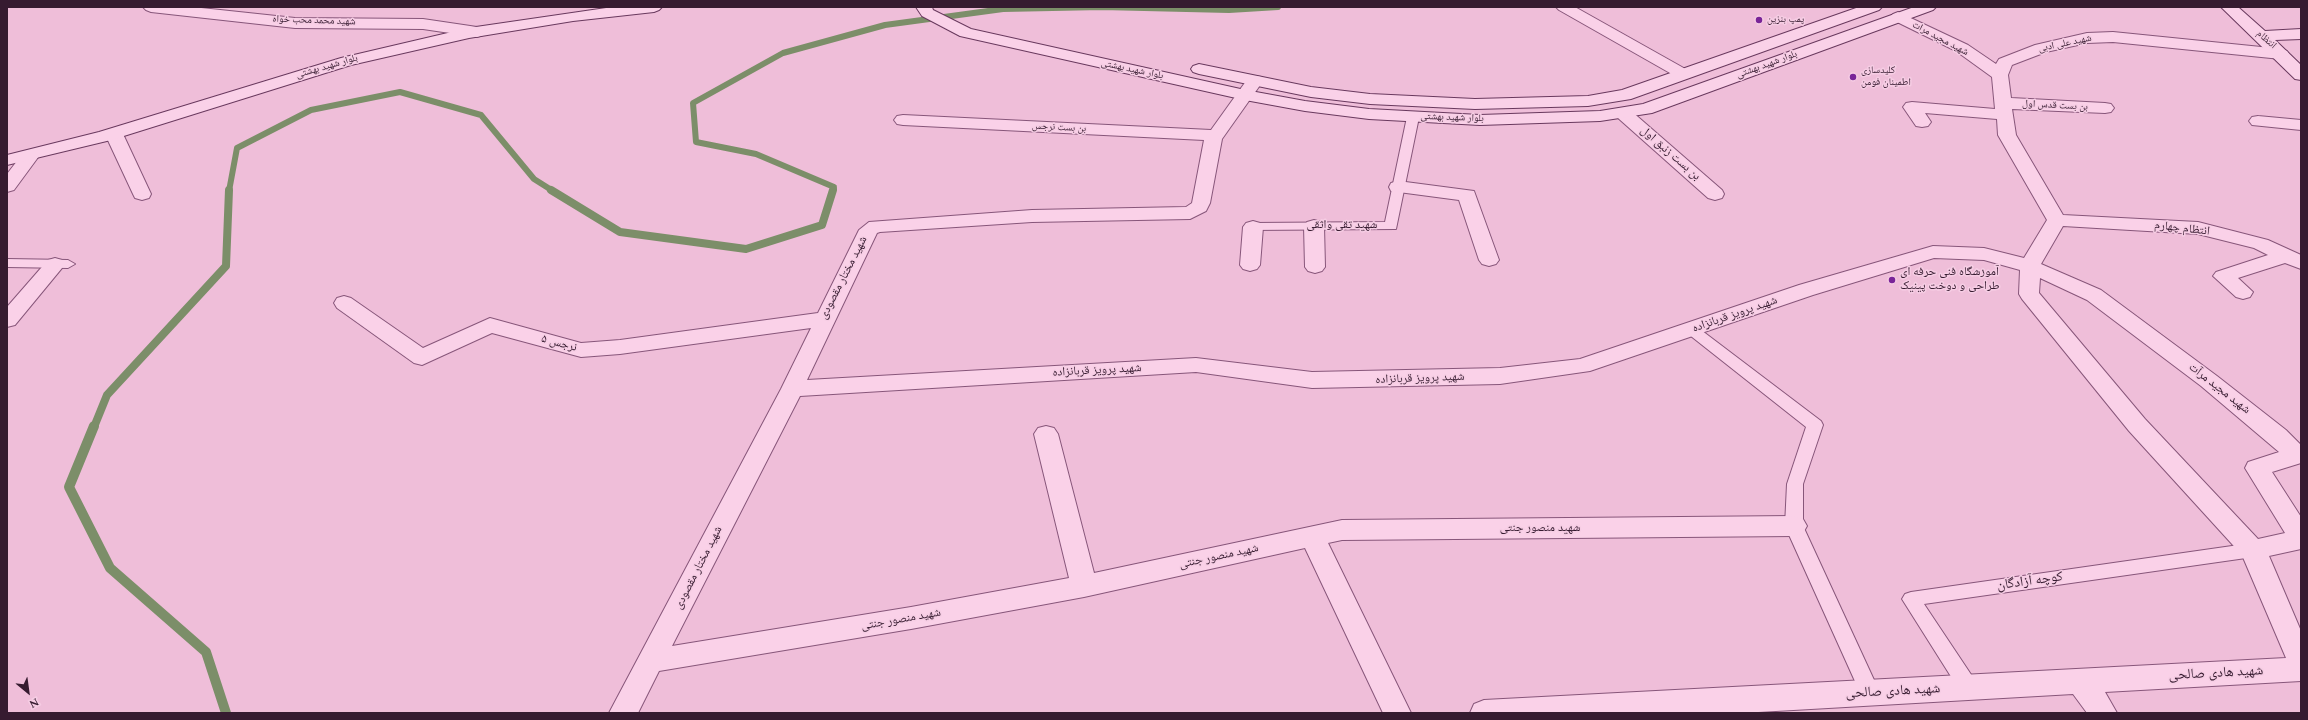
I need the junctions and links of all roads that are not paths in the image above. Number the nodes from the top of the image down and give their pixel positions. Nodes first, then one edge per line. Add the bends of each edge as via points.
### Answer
1 (151, 7) edge
2 (654, 7) edge
3 (942, 7) edge
4 (1564, 7) edge
5 (1874, 7) edge
6 (1928, 7) edge
7 (2229, 7) edge
8 (215, 10) edge
9 (925, 10) edge
10 (1898, 17) junction
11 (477, 32) junction
12 (2301, 34) edge
13 (2261, 36) junction
14 (1767, 45) junction
15 (2281, 54) junction
16 (1790, 56) junction
17 (1683, 74) junction
18 (2000, 75) junction
19 (2301, 75) edge
20 (1250, 88) junction
21 (2105, 108) dead end
22 (2005, 109) junction
23 (1624, 114) junction
24 (1413, 117) junction
25 (903, 120) dead end
26 (2258, 121) dead end
27 (1922, 122) dead end
28 (2301, 125) edge
29 (114, 134) junction
30 (1215, 136) junction
31 (30, 156) junction
32 (7, 160) edge
33 (7, 186) edge
34 (1398, 188) junction
35 (142, 194) dead end
36 (1716, 194) dead end
37 (2057, 220) junction
38 (1314, 226) junction
39 (1253, 227) joint
40 (1489, 260) dead end
41 (2293, 260) edge
42 (7, 263) edge
43 (61, 264) joint
44 (1250, 265) dead end
45 (2030, 266) junction
46 (1315, 267) dead end
47 (2243, 292) dead end
48 (344, 303) dead end
49 (824, 319) junction
50 (7, 320) edge
51 (1692, 330) junction
52 (792, 388) junction
53 (1046, 434) dead end
54 (1794, 526) junction
55 (1312, 536) junction
56 (2301, 539) edge
57 (2253, 550) junction
58 (1084, 586) junction
59 (2301, 657) edge
60 (651, 661) junction
61 (2301, 669) edge
62 (2081, 682) junction
63 (1970, 688) junction
64 (1870, 694) junction
65 (623, 713) edge
66 (1397, 713) edge
67 (1484, 713) edge
68 (2103, 713) edge

1 - 8 street, شهید محمد محب خواه
2 - 11 street, بلوار شهید بهشتی via 573,16
3 - 20 street, بلوار شهید بهشتی via 981,24
4 - 17 street
5 - 14 street, بلوار شهید بهشتی
6 - 10 street, بلوار شهید بهشتی
7 - 13 street, انتظام
8 - 11 street, شهید محمد محب خواه via 295,22 423,24
9 - 20 street, بلوار شهید بهشتی via 966,33
10 - 16 street, بلوار شهید بهشتی
10 - 18 street, شهید مجید مرات via 1962,48
11 - 29 street, بلوار شهید بهشتی via 347,61
12 - 13 street
13 - 15 street, انتظام
14 - 16 street
14 - 17 street, بلوار شهید بهشتی
15 - 18 street, شهید علی ادبی via 2113,36 2086,38 2041,48 2005,62
15 - 19 street, انتظام
16 - 23 street, بلوار شهید بهشتی
17 - 20 street, بلوار شهید بهشتی via 1608,99 1475,104 1370,99
18 - 22 street
20 - 24 street, بلوار شهید بهشتی via 1305,106
20 - 30 street, شهید مختار مقصودی
21 - 22 street, بن بست قدس اول
22 - 27 street, بن بست قدس اول via 1912,107
22 - 37 street via 2007,135
23 - 24 street, بلوار شهید بهشتی via 1480,120
23 - 36 street, بن بست زنبق اول
24 - 34 lane, شهید تقی واثقی
25 - 30 street, بن بست نرجس
26 - 28 street
29 - 31 street, بلوار شهید بهشتی
29 - 35 street
30 - 49 street, شهید مختار مقصودی via 1201,202 1199,207 1190,212 1032,216 876,226 869,230
31 - 32 street, بلوار شهید بهشتی
31 - 33 street
34 - 38 lane, شهید تقی واثقی via 1391,226
34 - 40 street via 1467,195
37 - 41 street, انتظام چهارم via 2198,228 2261,244
37 - 45 street
38 - 39 lane, شهید تقی واثقی
38 - 46 street
39 - 44 street
41 - 47 street via 2223,276
42 - 43 lane
43 - 50 street
45 - 51 street, شهید پرویز قربانزاده via 1984,254 1933,252 1806,290
45 - 56 street, شهید مجید مرآت via 2094,295 2209,381 2278,436 2297,455 2257,468
45 - 57 street via 2029,294 2137,425
48 - 49 street, نرجس ۵ via 422,358 490,325 580,350
49 - 52 street, شهید مختار مقصودی
51 - 52 street, شهید پرویز قربانزاده via 1582,366 1500,376 1312,380 1196,365
51 - 54 lane via 1815,425 1795,484
52 - 60 street, شهید مختار مقصودی
53 - 58 street
54 - 55 street, شهید منصور جنتی via 1342,530
54 - 64 lane
55 - 58 street, شهید منصور جنتی
55 - 66 street
56 - 57 street, شهید مجید مرآت
57 - 59 street via 2295,649
57 - 63 lane, کوچه آزادگان via 1911,599
58 - 60 street, شهید منصور جنتی via 911,618
60 - 65 street, شهید مختار مقصودی
61 - 62 street, شهید هادی صالحی
62 - 63 street, شهید هادی صالحی
62 - 68 street
63 - 64 street, شهید هادی صالحی
64 - 67 street, شهید هادی صالحی

